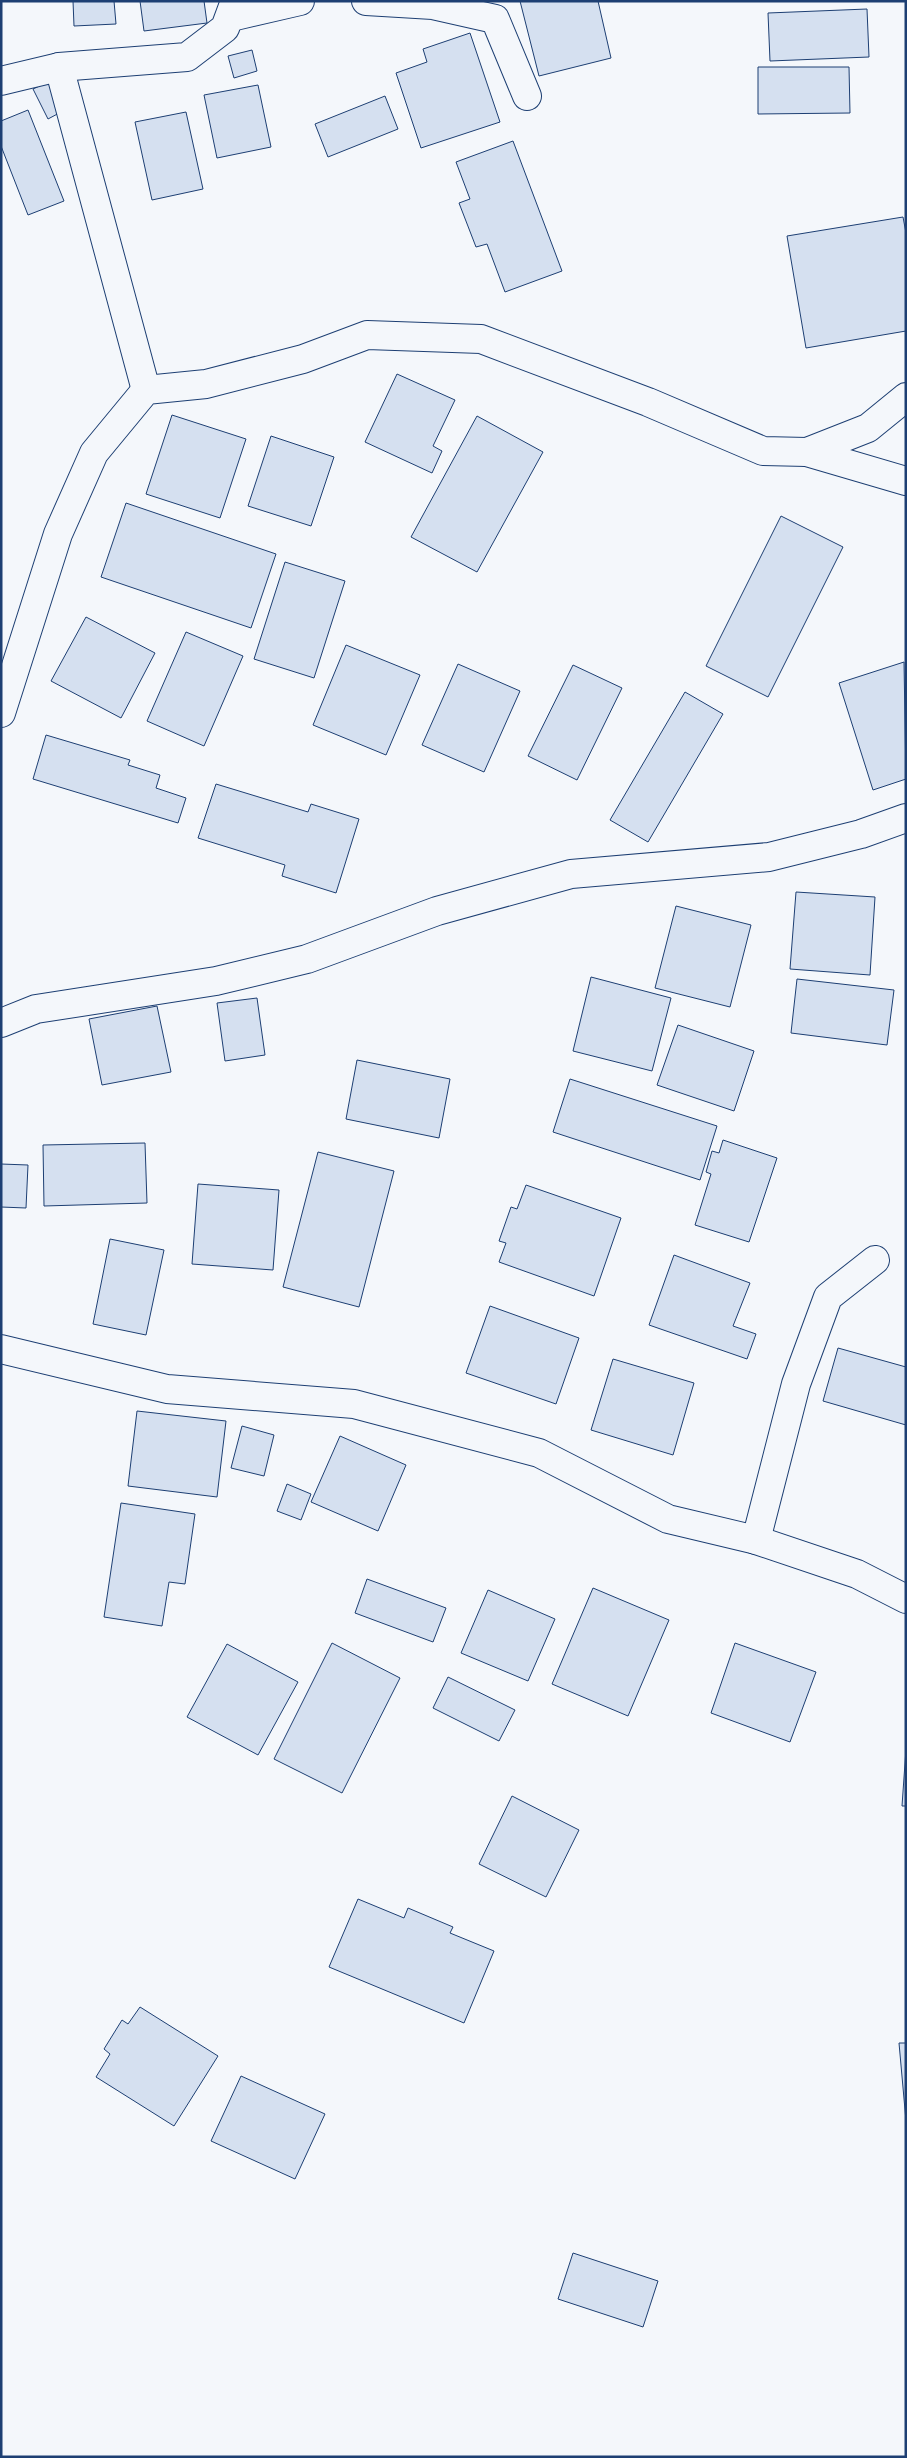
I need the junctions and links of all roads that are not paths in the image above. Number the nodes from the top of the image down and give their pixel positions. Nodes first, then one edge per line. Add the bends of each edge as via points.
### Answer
1 (300, 1) edge
2 (366, 1) edge
3 (233, 9) edge
4 (59, 67) junction
5 (1, 82) edge
6 (527, 96) dead end
7 (146, 390) junction
8 (906, 398) edge
9 (807, 452) junction
10 (906, 481) edge
11 (1, 713) edge
12 (906, 818) edge
13 (1, 1023) edge
14 (875, 1260) dead end
15 (1, 1349) edge
16 (756, 1540) junction
17 (906, 1599) edge

1 - 3 street
2 - 6 street via 433,5 495,20
3 - 4 street via 225,28 187,57
4 - 5 street
4 - 7 street
7 - 9 street via 206,384 303,359 367,335 481,339 648,402 763,451
7 - 11 street via 94,453 58,534
8 - 9 street via 868,428
9 - 10 street
12 - 13 street via 861,834 769,856 571,874 437,911 307,959 216,980 36,1009
14 - 16 street via 828,1297 796,1384
15 - 16 street via 167,1389 354,1404 539,1453 668,1519
16 - 17 street via 857,1574

